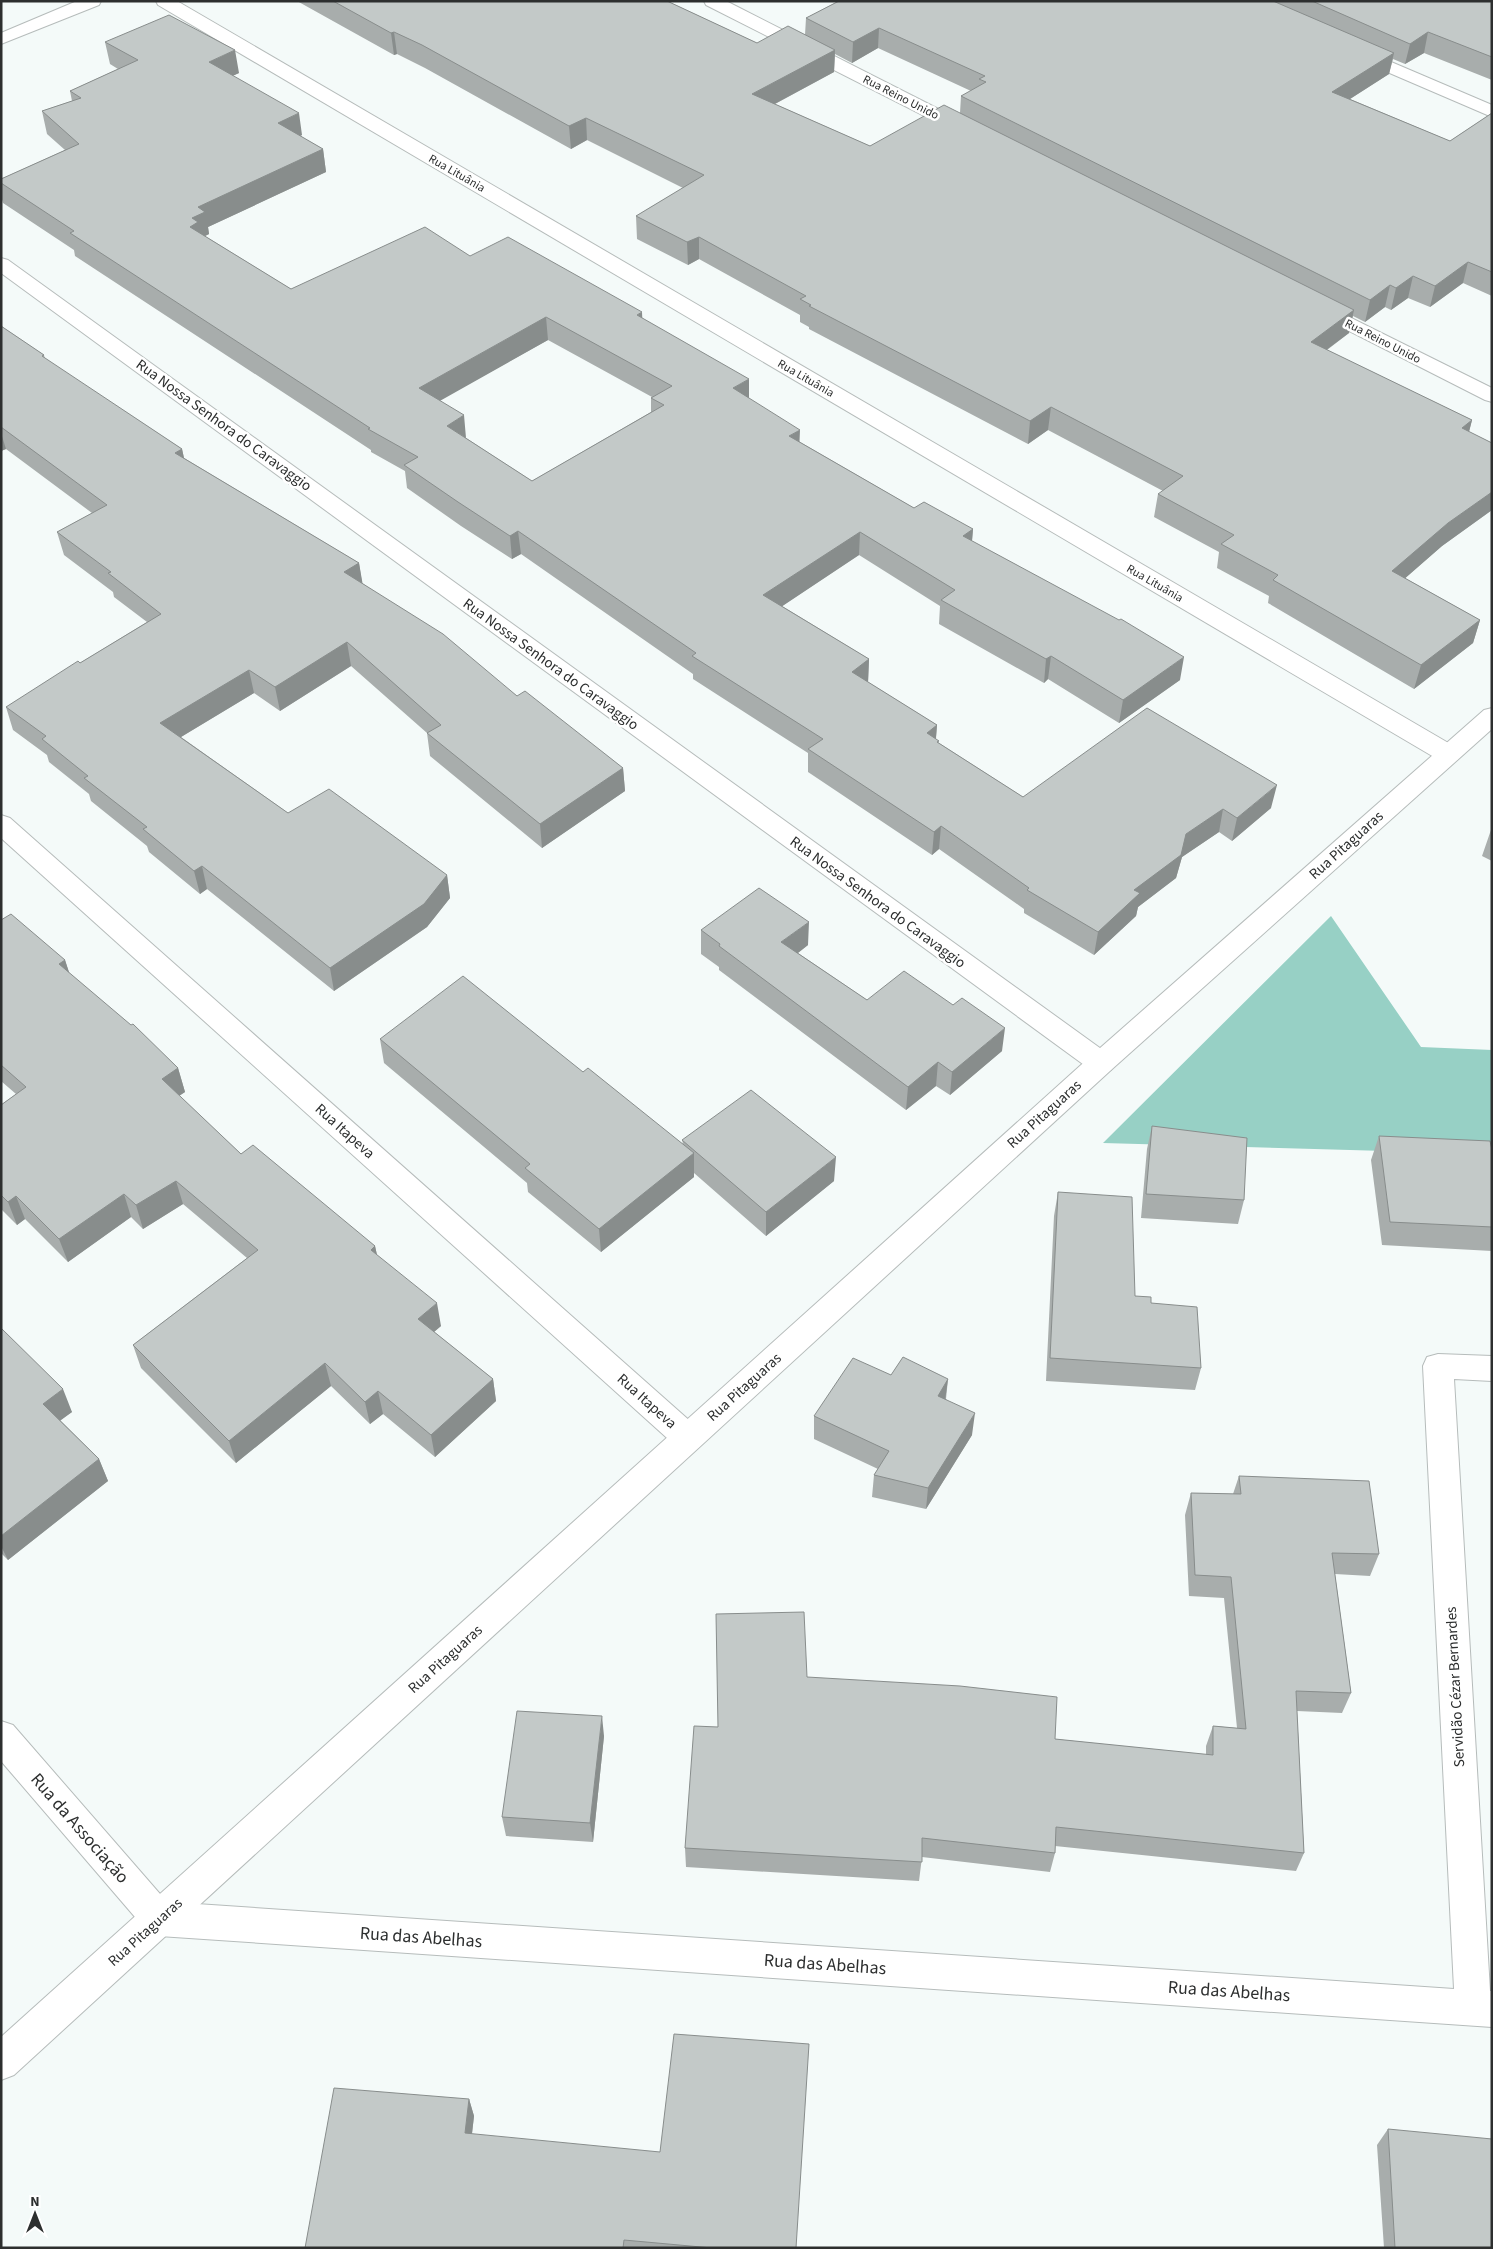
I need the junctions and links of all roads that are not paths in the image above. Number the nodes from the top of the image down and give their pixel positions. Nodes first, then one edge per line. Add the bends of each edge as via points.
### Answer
1 (93, 1) edge
2 (164, 1) edge
3 (712, 1) edge
4 (1, 40) edge
5 (1340, 45) edge
6 (1492, 112) edge
7 (978, 136) edge
8 (1, 264) edge
9 (1297, 297) edge
10 (1492, 396) edge
11 (1492, 716) edge
12 (1448, 754) junction
13 (1, 824) edge
14 (1101, 1064) junction
15 (1492, 1369) edge
16 (688, 1438) junction
17 (1, 1736) edge
18 (159, 1919) junction
19 (1482, 2008) edge
20 (1, 2062) edge

1 - 4 street
2 - 12 street, Rua Lituânia
3 - 7 street, Rua Reino Unido
5 - 6 street
8 - 14 street, Rua Nossa Senhora do Caravaggio
9 - 10 street, Rua Reino Unido
11 - 12 street, Rua Pitaguaras
12 - 14 street, Rua Pitaguaras
13 - 16 street, Rua Itapeva
14 - 16 street, Rua Pitaguaras
15 - 19 street, Servidão Cézar Bernardes via 1438,1366
16 - 18 street, Rua Pitaguaras
17 - 18 street, Rua da Associação
18 - 19 street, Rua das Abelhas
18 - 20 street, Rua Pitaguaras

